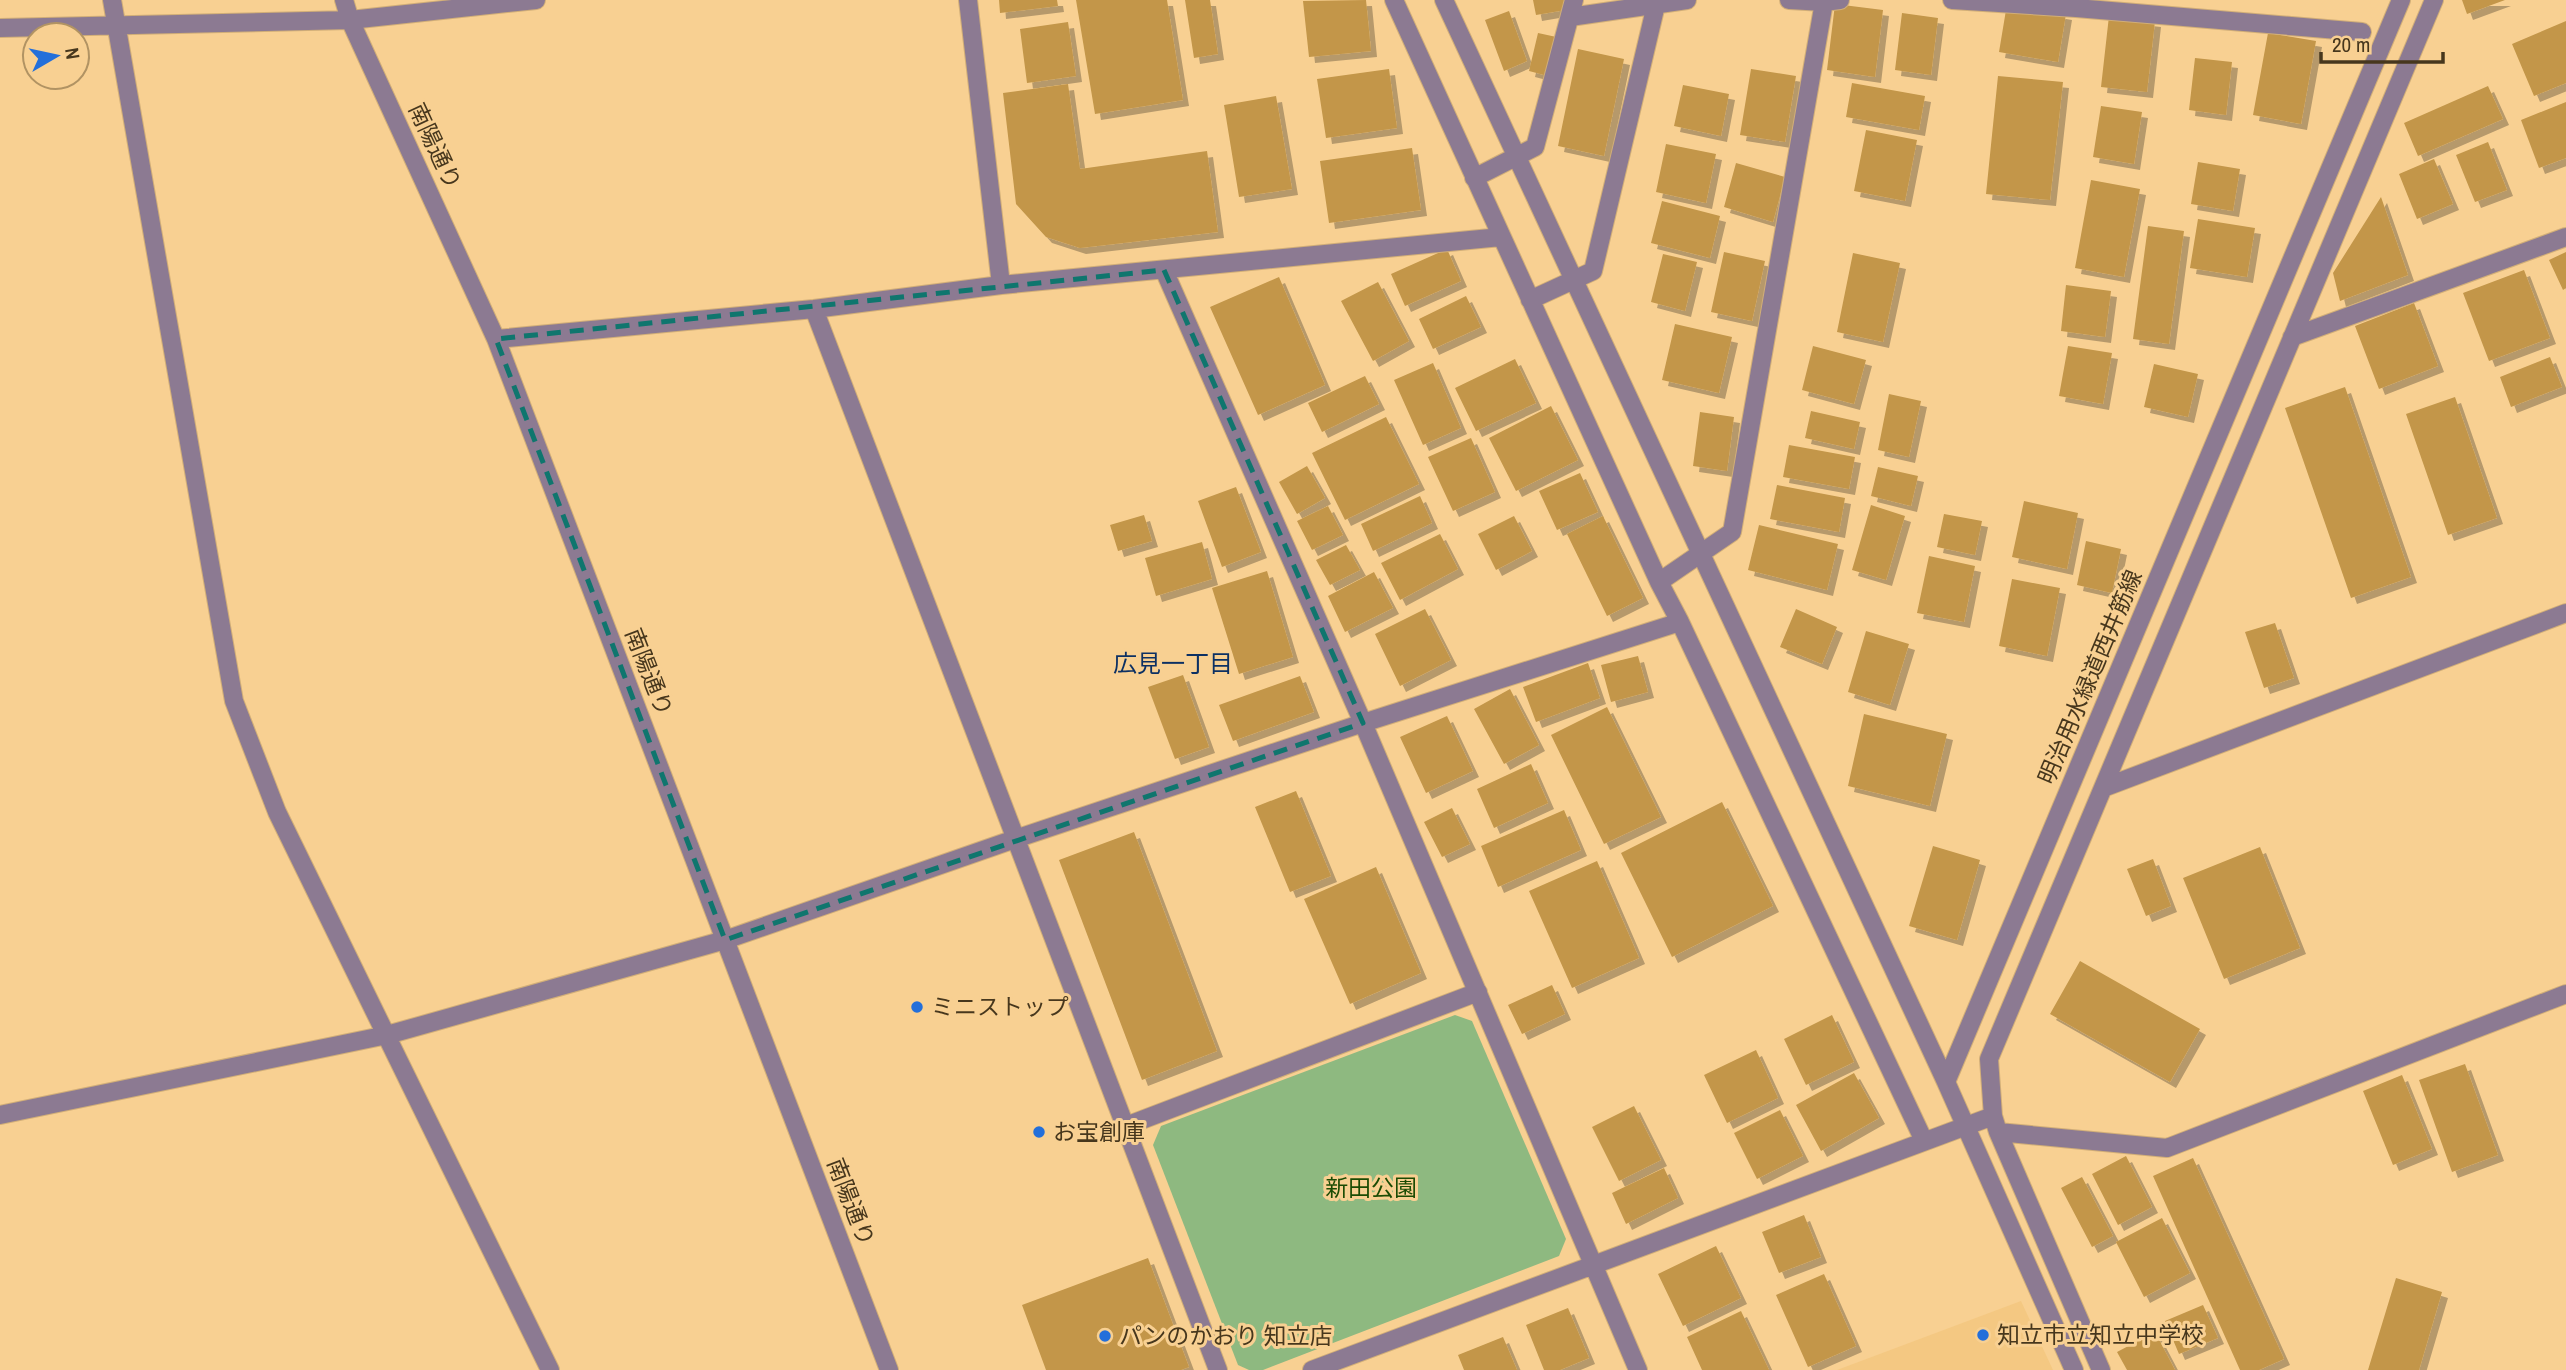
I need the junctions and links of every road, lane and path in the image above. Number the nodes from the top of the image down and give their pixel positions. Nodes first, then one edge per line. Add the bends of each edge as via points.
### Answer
1 (111, 0) edge
2 (344, 0) edge
3 (536, 0) edge
4 (968, 0) edge
5 (1394, 0) edge
6 (1444, 0) edge
7 (1687, 0) edge
8 (1789, 0) edge
9 (1952, 0) edge
10 (2401, 0) edge
11 (2434, 0) edge
12 (1832, 1) edge
13 (1656, 5) junction
14 (1572, 9) edge
15 (351, 20) junction
16 (115, 25) junction
17 (0, 28) edge
18 (2362, 32) dead end
19 (1516, 157) junction
20 (1475, 178) junction
21 (1501, 237) junction
22 (2566, 237) edge
23 (1164, 270) junction
24 (1573, 281) junction
25 (1001, 285) junction
26 (1530, 300) junction
27 (814, 309) junction
28 (2292, 337) junction
29 (496, 339) junction
30 (1701, 553) junction
31 (1659, 582) junction
32 (2566, 613) edge
33 (1680, 622) junction
34 (1363, 723) junction
35 (2103, 788) junction
36 (1015, 839) junction
37 (725, 940) junction
38 (1478, 992) junction
39 (2566, 993) edge
40 (387, 1035) junction
41 (1946, 1082) junction
42 (0, 1115) edge
43 (1995, 1124) junction
44 (1126, 1126) junction
45 (1965, 1126) junction
46 (1924, 1141) junction
47 (1591, 1264) junction
48 (550, 1370) edge
49 (889, 1370) edge
50 (1217, 1370) edge
51 (1312, 1370) edge
52 (1638, 1370) edge
53 (2074, 1370) edge
54 (2101, 1370) edge

1 - 16 street
2 - 15 street, 南陽通り
3 - 15 street
4 - 25 street
5 - 20 street
6 - 19 street
7 - 13 street
8 - 12 street
9 - 18 street
10 - 41 street, 明治用水緑道西井筋線
11 - 28 street
12 - 30 street via 1732,532
13 - 14 street
13 - 24 street via 1593,271
14 - 19 street via 1535,147
15 - 16 street
15 - 29 street, 南陽通り
16 - 17 street
16 - 40 street via 234,701 277,812
19 - 20 street
19 - 24 street
20 - 21 street
21 - 23 street
21 - 26 street
22 - 28 street
23 - 25 street
23 - 34 street
24 - 26 street
24 - 30 street
25 - 27 street
26 - 31 street
27 - 29 street
27 - 36 street
28 - 35 street
29 - 37 street, 南陽通り
30 - 31 street
30 - 41 street
31 - 33 street
32 - 35 street
33 - 34 street
33 - 46 street
34 - 36 street
34 - 38 street
35 - 43 street via 1989,1059
36 - 37 street
36 - 44 street
37 - 40 street
37 - 49 street, 南陽通り
38 - 44 street
38 - 47 street
39 - 43 street via 2166,1148
40 - 42 street
40 - 48 street
41 - 45 street
43 - 45 street
43 - 54 street
44 - 50 street
45 - 46 street
45 - 53 street
46 - 47 street
47 - 51 street
47 - 52 street

